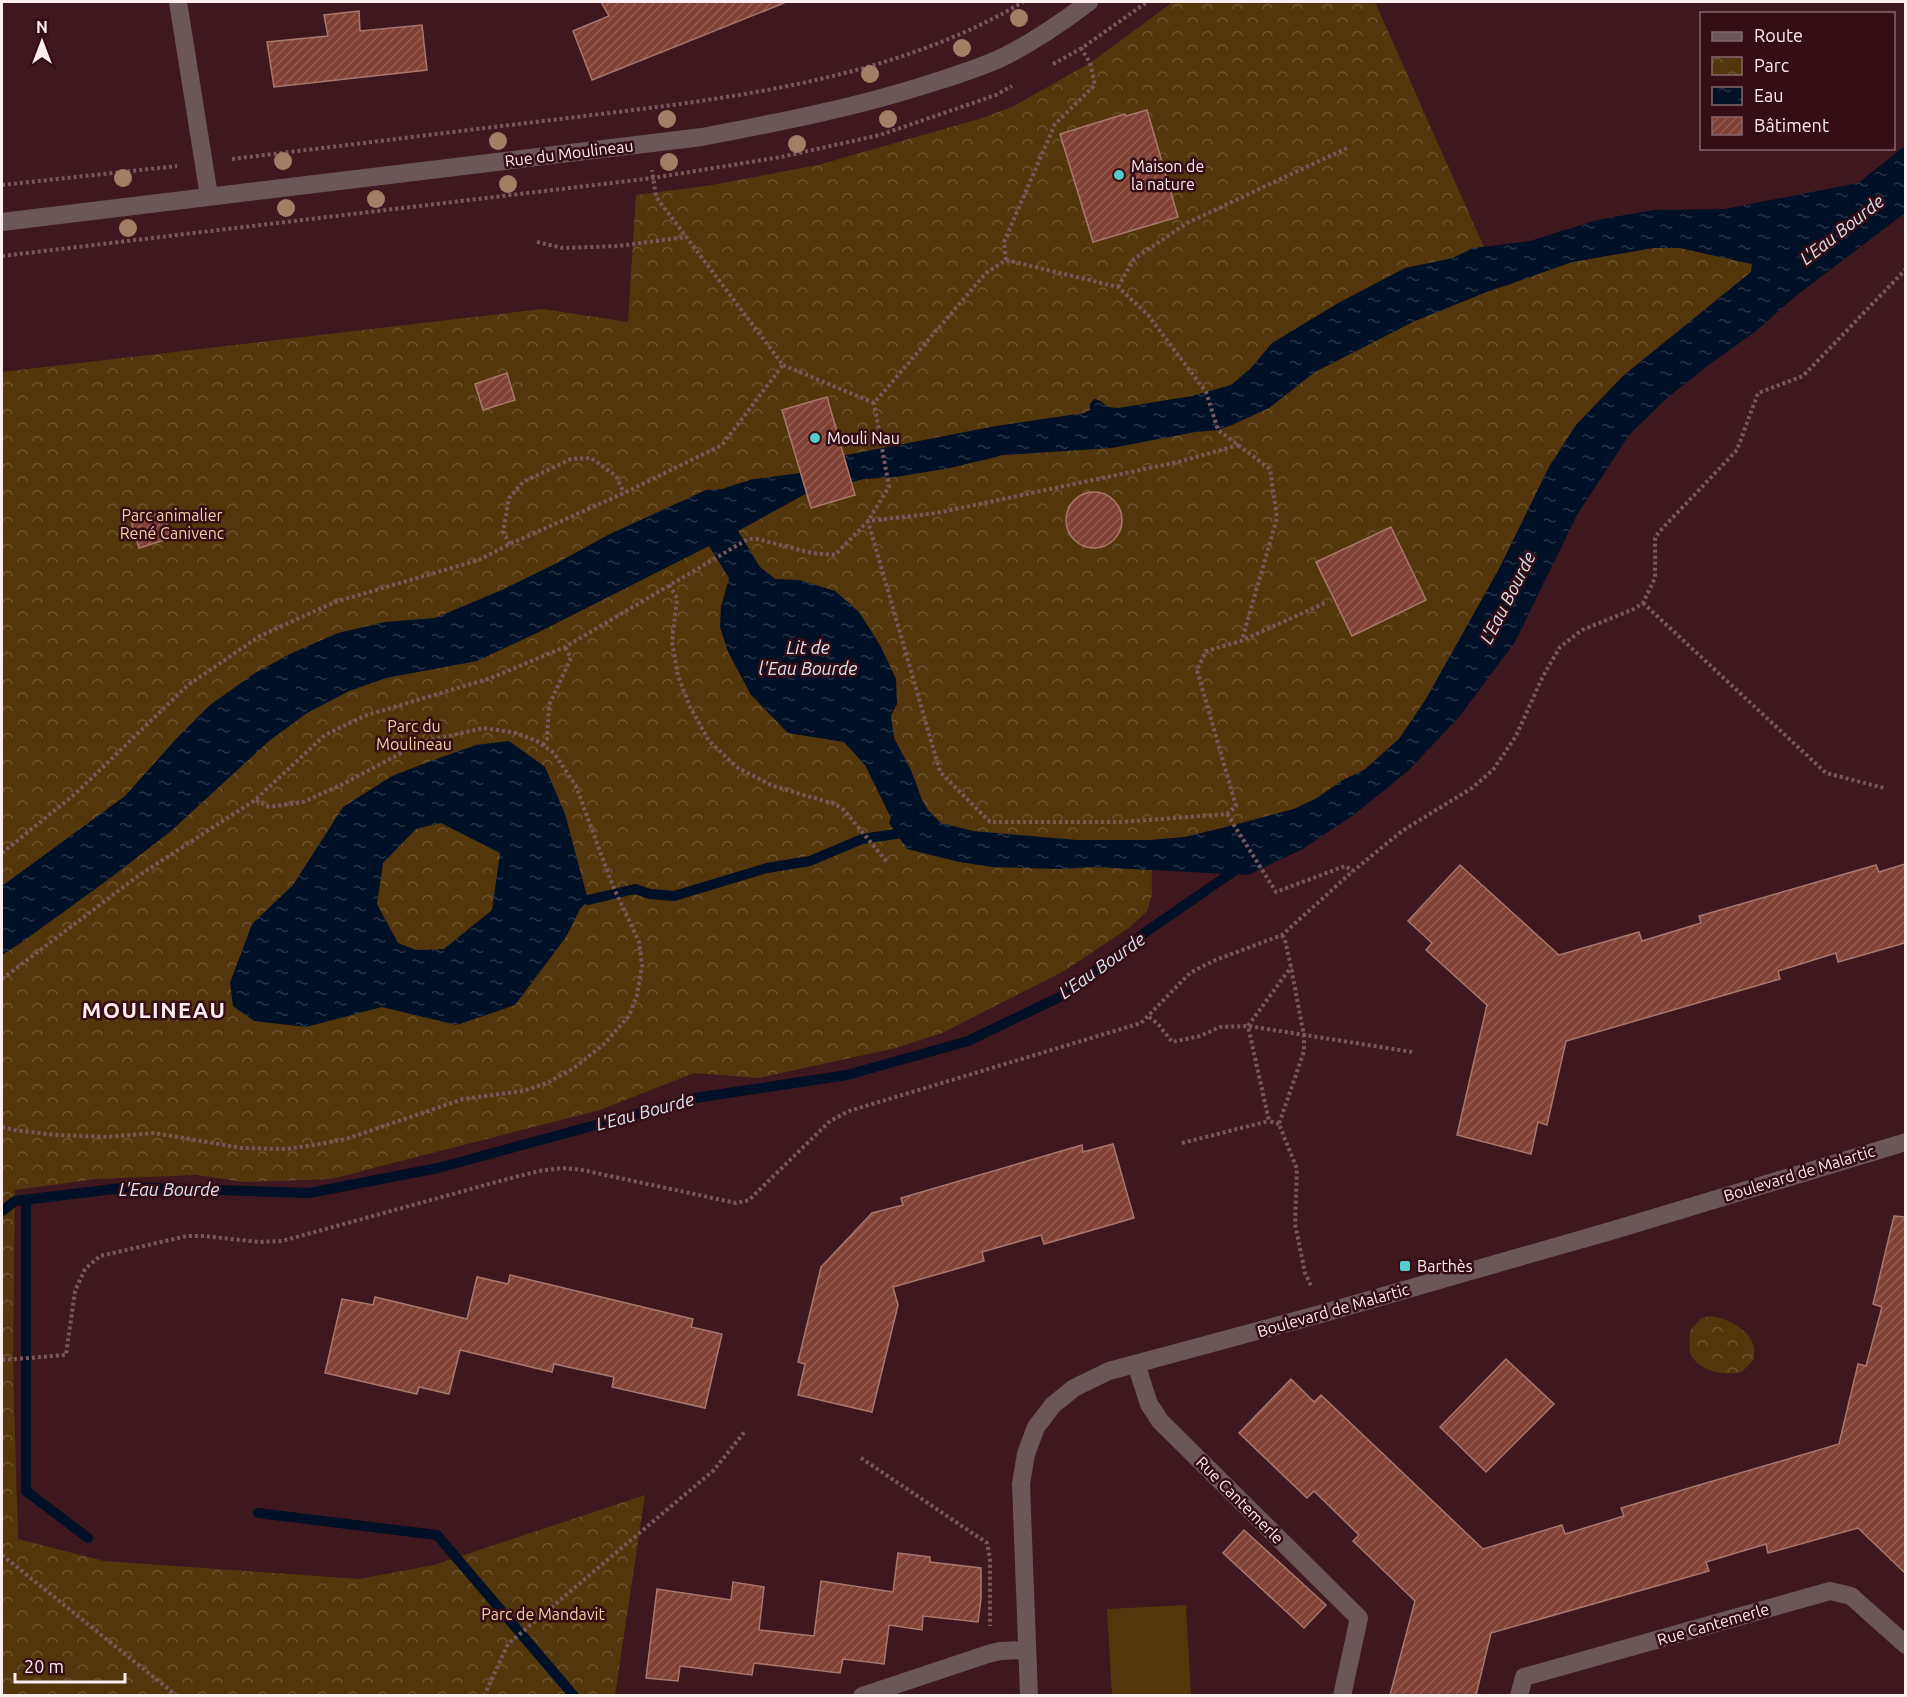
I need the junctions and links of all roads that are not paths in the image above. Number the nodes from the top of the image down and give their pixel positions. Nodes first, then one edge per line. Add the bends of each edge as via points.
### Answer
1 (178, 2) edge
2 (1089, 2) edge
3 (209, 196) junction
4 (2, 220) edge
5 (1905, 1142) edge
6 (1136, 1364) junction
7 (1905, 1645) edge
8 (1027, 1650) junction
9 (862, 1695) edge
10 (1029, 1695) edge
11 (1342, 1695) edge
12 (1519, 1695) edge

1 - 3 street
2 - 3 street, Rue du Moulineau via 1034,40 961,74 796,119 702,137
3 - 4 street, Rue du Moulineau
5 - 6 street, Boulevard de Malartic via 1614,1230
6 - 8 street, Boulevard de Malartic via 1109,1371 1074,1388 1053,1405 1036,1427 1021,1484
6 - 11 street, Rue Cantemerle via 1149,1404 1160,1421 1359,1618
7 - 12 street, Rue Cantemerle via 1851,1596 1830,1591 1524,1677
8 - 9 street via 988,1654
8 - 10 street, Boulevard de Malartic

